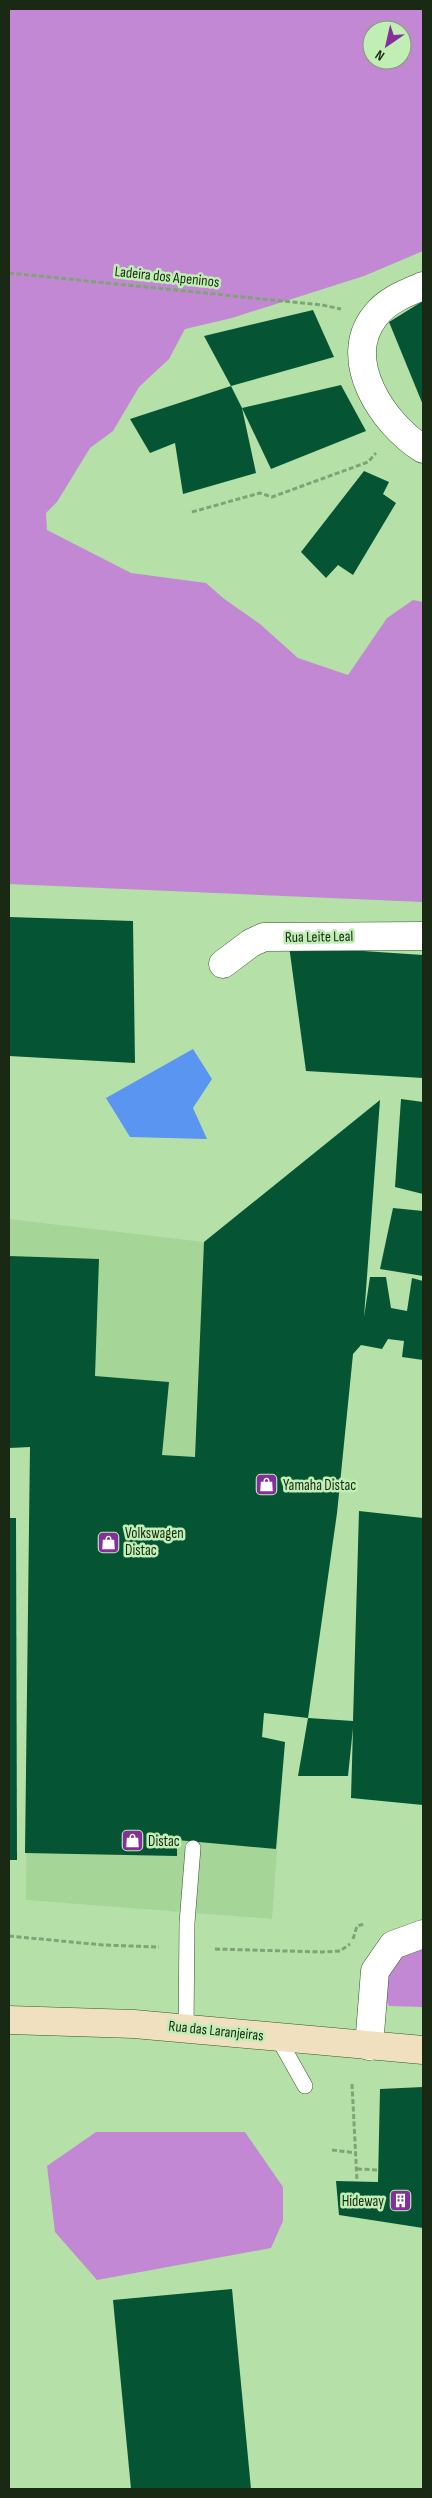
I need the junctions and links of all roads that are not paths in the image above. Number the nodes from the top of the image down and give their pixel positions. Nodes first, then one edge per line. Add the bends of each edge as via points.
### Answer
1 (423, 286) edge
2 (423, 449) edge
3 (423, 936) edge
4 (223, 964) dead end
5 (193, 1848) dead end
6 (423, 1934) edge
7 (9, 2020) edge
8 (186, 2030) junction
9 (278, 2038) junction
10 (369, 2046) junction
11 (423, 2050) edge
12 (305, 2086) dead end

1 - 2 street via 388,302 374,316 361,343 361,362 370,388 386,415
3 - 4 street, Rua Leite Leal via 264,937
5 - 8 lane via 187,1923
6 - 10 street via 393,1945 375,1971
7 - 8 main road, Rua das Laranjeiras via 134,2024
8 - 9 main road, Rua das Laranjeiras
9 - 10 main road, Rua das Laranjeiras
9 - 12 lane
10 - 11 main road, Rua das Laranjeiras

